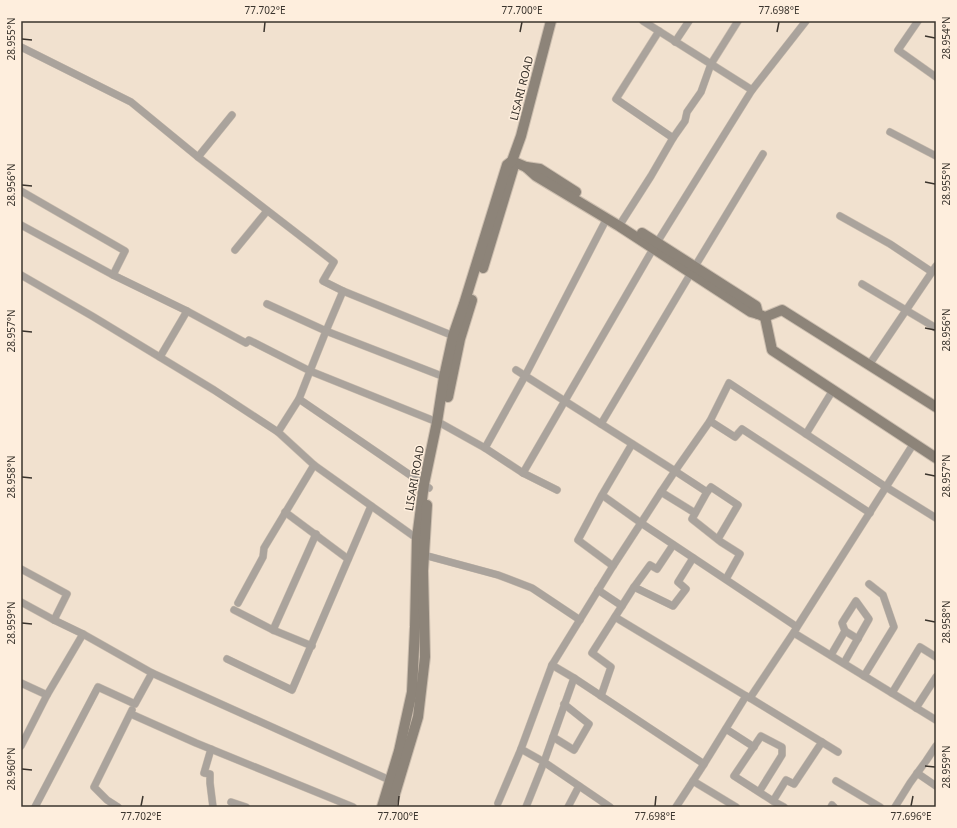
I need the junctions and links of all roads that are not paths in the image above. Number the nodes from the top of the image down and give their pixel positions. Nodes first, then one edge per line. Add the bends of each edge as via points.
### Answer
1 (551, 21) edge
2 (642, 21) edge
3 (689, 21) edge
4 (738, 21) edge
5 (806, 21) edge
6 (918, 21) edge
7 (659, 31) junction
8 (675, 42) junction
9 (21, 47) edge
10 (711, 64) junction
11 (936, 77) edge
12 (752, 90) junction
13 (232, 115) dead end
14 (890, 132) dead end
15 (673, 138) junction
16 (763, 154) dead end
17 (936, 156) edge
18 (198, 157) junction
19 (512, 161) junction
20 (565, 189) junction
21 (21, 191) edge
22 (267, 211) junction
23 (840, 216) dead end
24 (607, 218) junction
25 (621, 223) junction
26 (21, 225) edge
27 (655, 246) junction
28 (235, 250) dead end
29 (934, 269) edge
30 (693, 270) junction
31 (21, 275) edge
32 (113, 275) junction
33 (862, 284) dead end
34 (343, 291) junction
35 (267, 304) dead end
36 (906, 310) junction
37 (187, 311) junction
38 (762, 315) junction
39 (936, 328) edge
40 (326, 331) junction
41 (457, 337) junction
42 (160, 357) junction
43 (869, 365) junction
44 (516, 370) dead end
45 (310, 371) junction
46 (525, 376) junction
47 (448, 378) junction
48 (832, 390) junction
49 (299, 399) junction
50 (564, 401) junction
51 (936, 407) edge
52 (710, 421) junction
53 (440, 423) junction
54 (601, 424) junction
55 (278, 432) junction
56 (806, 434) junction
57 (914, 443) junction
58 (632, 444) junction
59 (485, 448) junction
60 (936, 458) edge
61 (314, 465) junction
62 (675, 471) junction
63 (523, 473) junction
64 (427, 486) junction
65 (886, 487) junction
66 (557, 490) dead end
67 (661, 492) junction
68 (707, 492) junction
69 (602, 496) junction
70 (371, 506) junction
71 (285, 512) junction
72 (695, 513) junction
73 (870, 513) junction
74 (936, 518) edge
75 (641, 523) junction
76 (316, 534) junction
77 (718, 539) junction
78 (420, 541) junction
79 (674, 545) junction
80 (424, 555) junction
81 (693, 558) junction
82 (348, 559) junction
83 (613, 566) junction
84 (21, 568) edge
85 (726, 580) junction
86 (869, 584) dead end
87 (634, 587) junction
88 (598, 590) junction
89 (21, 602) edge
90 (622, 606) junction
91 (615, 617) junction
92 (54, 620) junction
93 (580, 620) junction
94 (273, 630) junction
95 (795, 630) junction
96 (845, 630) junction
97 (83, 634) junction
98 (858, 639) junction
99 (312, 646) junction
100 (831, 655) junction
101 (936, 657) edge
102 (228, 659) dead end
103 (844, 663) junction
104 (552, 665) junction
105 (152, 673) junction
106 (864, 676) junction
107 (936, 677) edge
108 (574, 678) junction
109 (21, 683) edge
110 (892, 693) junction
111 (47, 695) junction
112 (601, 696) junction
113 (748, 697) junction
114 (135, 704) junction
115 (564, 704) junction
116 (916, 708) junction
117 (131, 714) junction
118 (936, 720) edge
119 (726, 729) junction
120 (553, 737) junction
121 (822, 742) junction
122 (21, 746) edge
123 (936, 746) edge
124 (754, 747) junction
125 (211, 749) junction
126 (521, 749) junction
127 (838, 752) dead end
128 (544, 762) junction
129 (704, 764) junction
130 (917, 773) junction
131 (693, 781) junction
132 (836, 781) dead end
133 (394, 782) junction
134 (580, 786) junction
135 (936, 786) edge
136 (759, 792) junction
137 (773, 801) junction
138 (231, 802) dead end
139 (498, 804) dead end
140 (35, 807) edge
141 (117, 807) edge
142 (213, 807) edge
143 (246, 807) edge
144 (353, 807) edge
145 (382, 807) edge
146 (391, 807) edge
147 (526, 807) edge
148 (568, 807) edge
149 (610, 807) edge
150 (676, 807) edge
151 (736, 807) edge
152 (784, 807) edge
153 (831, 807) edge
154 (834, 807) edge
155 (880, 807) edge
156 (895, 807) edge

1 - 19 street, LISARI ROAD
2 - 7 street
3 - 8 street
4 - 10 street
5 - 12 street
6 - 11 street via 898,50
7 - 8 street
7 - 15 street via 616,99
8 - 10 street
9 - 18 street via 131,102
10 - 12 street
10 - 15 street via 701,92
12 - 27 street
13 - 18 street
14 - 17 street
15 - 25 street
16 - 30 street
18 - 22 street
19 - 20 street via 526,167 536,176
19 - 41 street, LISARI ROAD via 507,165 464,304
20 - 24 street
20 - 25 street
21 - 32 street via 125,251
22 - 28 street
22 - 34 street via 334,262 323,281
23 - 29 street
24 - 25 street
24 - 46 street
25 - 27 street
26 - 32 street
27 - 30 street
27 - 50 street
29 - 36 street
30 - 38 street via 744,303 751,312
30 - 54 street
31 - 42 street
32 - 37 street
33 - 36 street
34 - 40 street
34 - 41 street
35 - 40 street
36 - 39 street
36 - 43 street
37 - 42 street
37 - 45 street via 246,344 249,340
38 - 43 street via 782,310
38 - 48 street via 772,350
40 - 45 street
40 - 47 street
41 - 47 street, LISARI ROAD
42 - 55 street
43 - 51 street
44 - 46 street
45 - 49 street
45 - 53 street
46 - 50 street
46 - 59 street
47 - 53 street, LISARI ROAD
48 - 56 street
48 - 57 street
49 - 55 street
49 - 64 street
50 - 54 street
50 - 63 street
52 - 56 street via 729,383
52 - 62 street
52 - 73 street via 735,437 742,429
53 - 59 street
53 - 64 street, LISARI ROAD
54 - 58 street
55 - 61 street
56 - 65 street
57 - 60 street
57 - 65 street
58 - 62 street
58 - 69 street
59 - 63 street
61 - 70 street
61 - 71 street
62 - 67 street
62 - 68 street
63 - 66 street
64 - 78 street, LISARI ROAD
65 - 73 street
65 - 74 street
67 - 72 street
67 - 75 street
68 - 72 street
68 - 77 street via 711,487 738,505
69 - 75 street
69 - 83 street via 578,540
70 - 78 street
70 - 82 street
71 - 76 street
71 - 94 street via 236,606
72 - 77 street via 692,519
73 - 95 street
75 - 79 street
75 - 83 street
76 - 82 street
76 - 94 street
77 - 85 street via 740,554
78 - 80 street, LISARI ROAD
78 - 133 street, LISARI ROAD via 412,692
79 - 81 street
79 - 87 street via 657,569 650,565
80 - 93 street via 498,575 532,588
80 - 133 street, LISARI ROAD via 425,657 418,717
81 - 85 street
81 - 87 street via 678,582 686,589 673,606
82 - 99 street
83 - 88 street
84 - 92 street via 67,594
85 - 95 street
86 - 106 street via 883,595 894,627
87 - 90 street
88 - 90 street
88 - 93 street
89 - 92 street
90 - 91 street
91 - 112 street via 592,653 611,667
91 - 113 street
92 - 97 street
93 - 104 street
94 - 99 street
95 - 100 street
95 - 113 street
96 - 98 street
96 - 98 street via 842,623 856,601 869,619
96 - 100 street
97 - 105 street
97 - 111 street
98 - 103 street
99 - 102 street via 292,690
100 - 103 street
101 - 110 street via 920,647
103 - 106 street
104 - 108 street
104 - 126 street
105 - 114 street
105 - 133 street
106 - 110 street
107 - 116 street
108 - 112 street
108 - 115 street
109 - 111 street
110 - 116 street
111 - 122 street
112 - 129 street
113 - 119 street
113 - 121 street
114 - 117 street
114 - 140 street via 98,687
115 - 120 street
115 - 120 street via 589,724 574,750
116 - 118 street
117 - 125 street
117 - 141 street via 94,787
119 - 124 street
119 - 129 street
120 - 128 street
121 - 127 street
121 - 137 street via 794,784 786,780
123 - 130 street
124 - 136 street via 734,776
124 - 136 street via 761,736 782,747 782,756
125 - 142 street via 204,773 210,774
125 - 144 street
126 - 128 street
126 - 139 street
128 - 134 street
128 - 147 street
129 - 131 street
130 - 135 street
130 - 156 street
131 - 150 street
131 - 151 street
132 - 155 street
133 - 145 street, LISARI ROAD
133 - 146 street, LISARI ROAD
134 - 148 street
134 - 149 street
136 - 137 street
137 - 152 street
138 - 143 street
153 - 154 street

